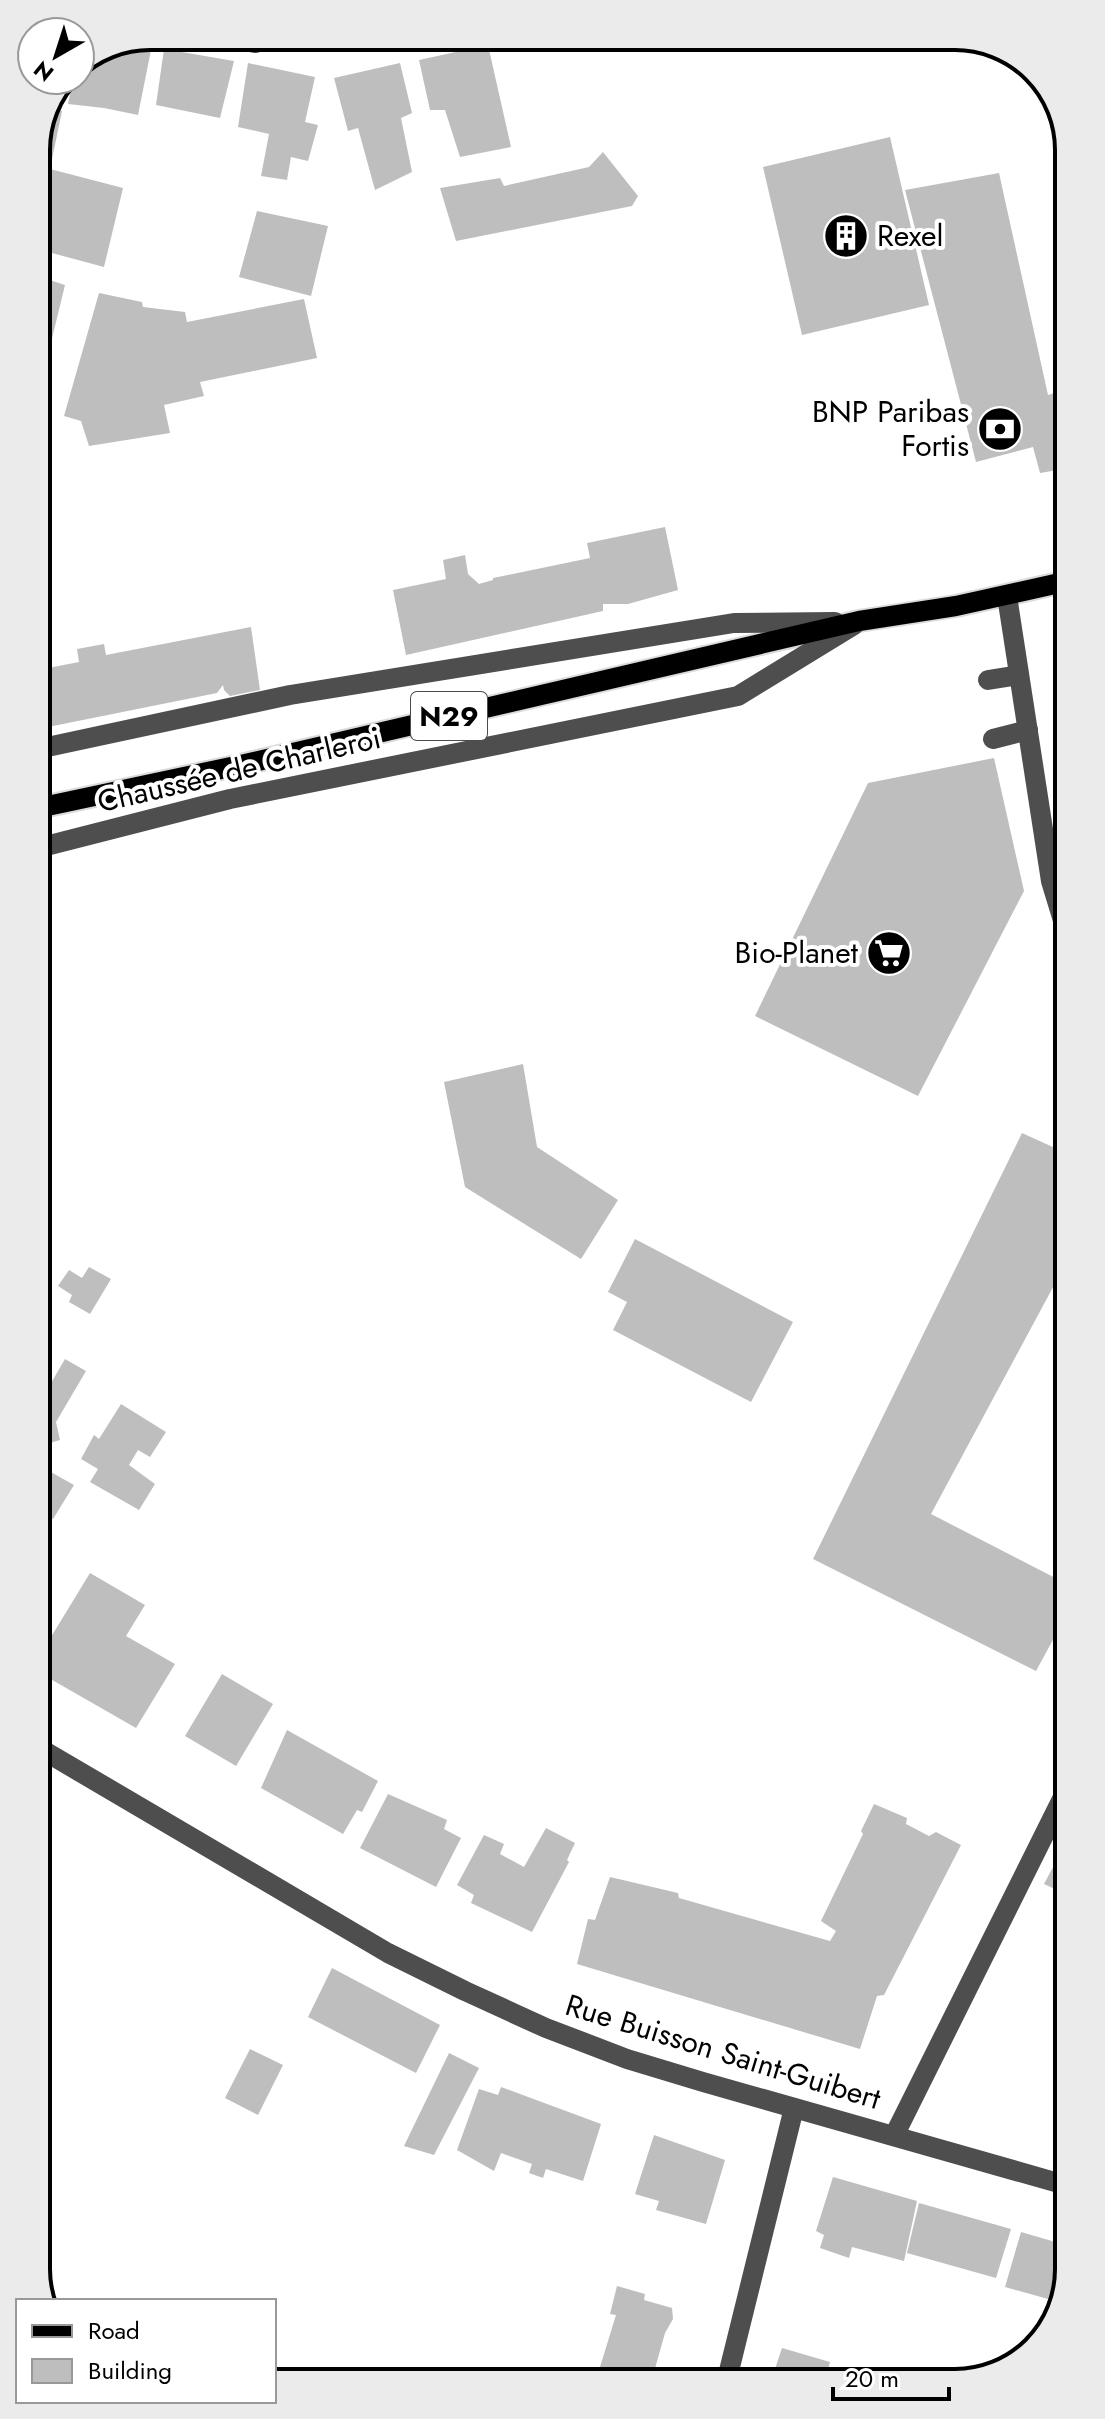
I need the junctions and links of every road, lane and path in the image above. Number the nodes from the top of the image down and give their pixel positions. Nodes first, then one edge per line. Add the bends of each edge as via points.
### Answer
1 (1055, 584) edge
2 (1007, 596) junction
3 (859, 621) junction
4 (1019, 675) junction
5 (988, 680) dead end
6 (1028, 730) junction
7 (993, 739) dead end
8 (50, 746) edge
9 (50, 805) edge
10 (50, 845) edge
11 (1055, 894) edge
12 (50, 1754) edge
13 (1055, 1813) edge
14 (794, 2108) junction
15 (894, 2136) junction
16 (1055, 2182) edge
17 (729, 2369) edge

1 - 2 main road, Chaussée de Charleroi / N29
2 - 3 main road, Chaussée de Charleroi / N29
2 - 4 street
3 - 8 street, Chaussée de Charleroi / N29 via 734,623 290,695
3 - 9 main road, Chaussée de Charleroi / N29
3 - 10 street, Chaussée de Charleroi / N29 via 738,696 230,799
4 - 5 street
4 - 6 street
6 - 7 street
6 - 11 street
12 - 14 street, Rue Buisson Saint-Guibert via 388,1953 465,1991 627,2059
13 - 15 street
14 - 15 street, Rue Buisson Saint-Guibert
14 - 17 street
15 - 16 street, Rue Buisson Saint-Guibert

